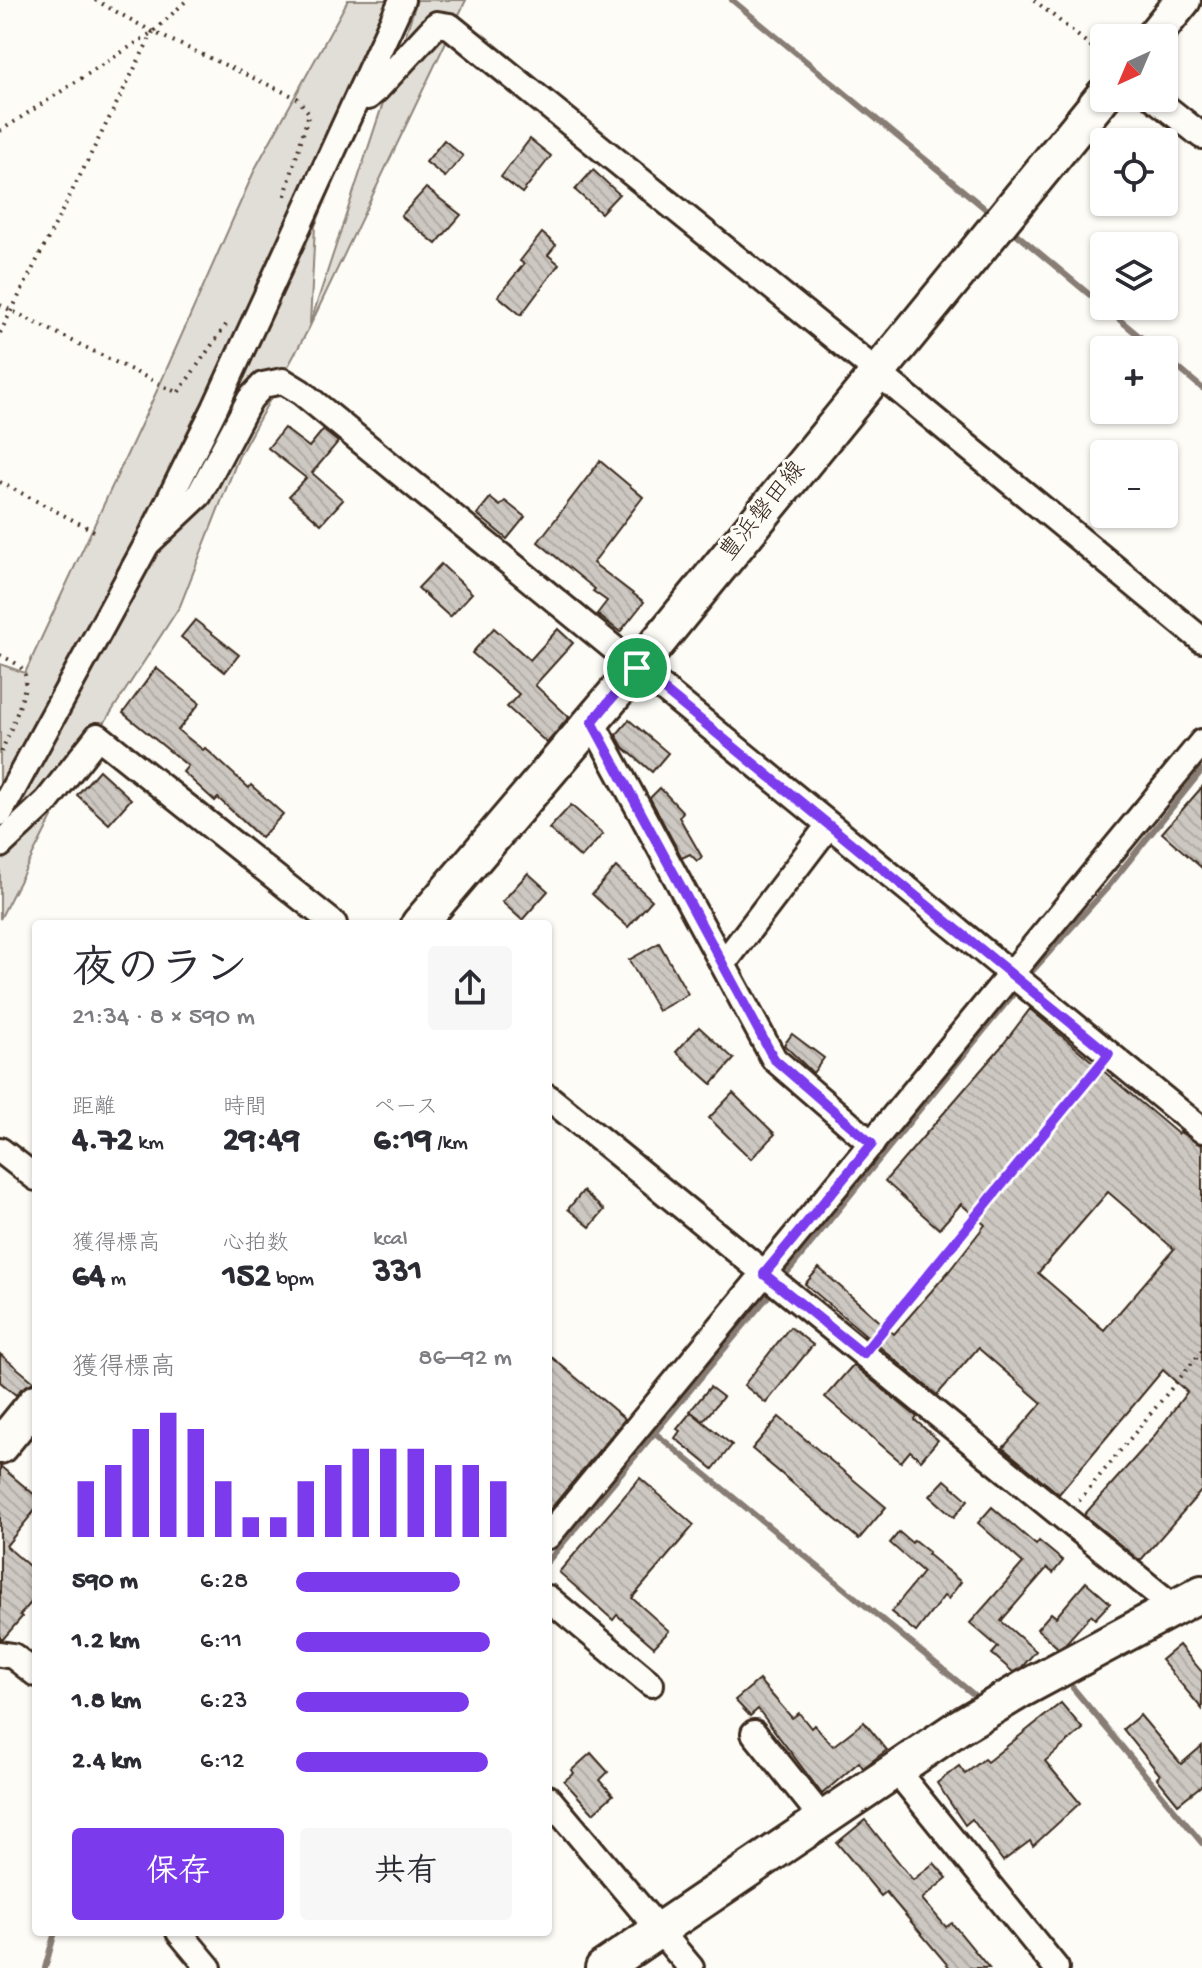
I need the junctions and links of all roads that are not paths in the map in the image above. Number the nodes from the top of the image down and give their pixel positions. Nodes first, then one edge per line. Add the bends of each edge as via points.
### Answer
1 (402, 0) edge
2 (1183, 0) edge
3 (1163, 24) edge
4 (359, 95) junction
5 (1090, 112) edge
6 (1172, 112) edge
7 (1202, 136) edge
8 (877, 372) junction
9 (147, 544) junction
10 (1202, 640) edge
11 (637, 668) junction
12 (592, 722) junction
13 (1202, 742) edge
14 (0, 813) edge
15 (829, 825) junction
16 (0, 845) edge
17 (329, 920) edge
18 (422, 920) edge
19 (723, 964) junction
20 (1012, 974) junction
21 (552, 1100) edge
22 (1202, 1130) edge
23 (872, 1144) junction
24 (0, 1150) edge
25 (32, 1175) edge
26 (764, 1274) junction
27 (32, 1407) edge
28 (0, 1446) edge
29 (552, 1531) edge
30 (1189, 1600) edge
31 (552, 1601) edge
32 (0, 1654) edge
33 (32, 1671) edge
34 (651, 1684) dead end
35 (754, 1733) dead end
36 (896, 1770) junction
37 (552, 1803) edge
38 (823, 1819) junction
39 (658, 1931) junction
40 (182, 1936) edge
41 (209, 1968) edge
42 (603, 1968) edge
43 (691, 1968) edge
44 (1056, 1968) edge

1 - 4 street
2 - 3 main road
4 - 8 street via 368,97 376,90 437,24 450,26
4 - 9 street
5 - 8 main road, 豊浜磐田線
6 - 7 street
8 - 10 street
8 - 11 main road, 豊浜磐田線
9 - 11 street via 199,495 250,399 263,385 283,381
9 - 14 street
11 - 12 main road, 豊浜磐田線
11 - 15 street
12 - 18 main road, 豊浜磐田線
12 - 19 street
13 - 20 street
15 - 19 street
15 - 20 street
16 - 17 street via 47,801 98,736
19 - 23 street via 774,1059
20 - 22 street
20 - 23 street
21 - 26 street
23 - 26 street
24 - 25 street
26 - 29 street
26 - 30 street via 1065,1518
27 - 28 main road
30 - 36 main road via 1011,1697
31 - 34 street
32 - 33 street via 13,1656
35 - 38 street
36 - 38 main road
36 - 44 street
37 - 39 street
38 - 39 main road
39 - 42 main road
39 - 43 street
40 - 41 street

